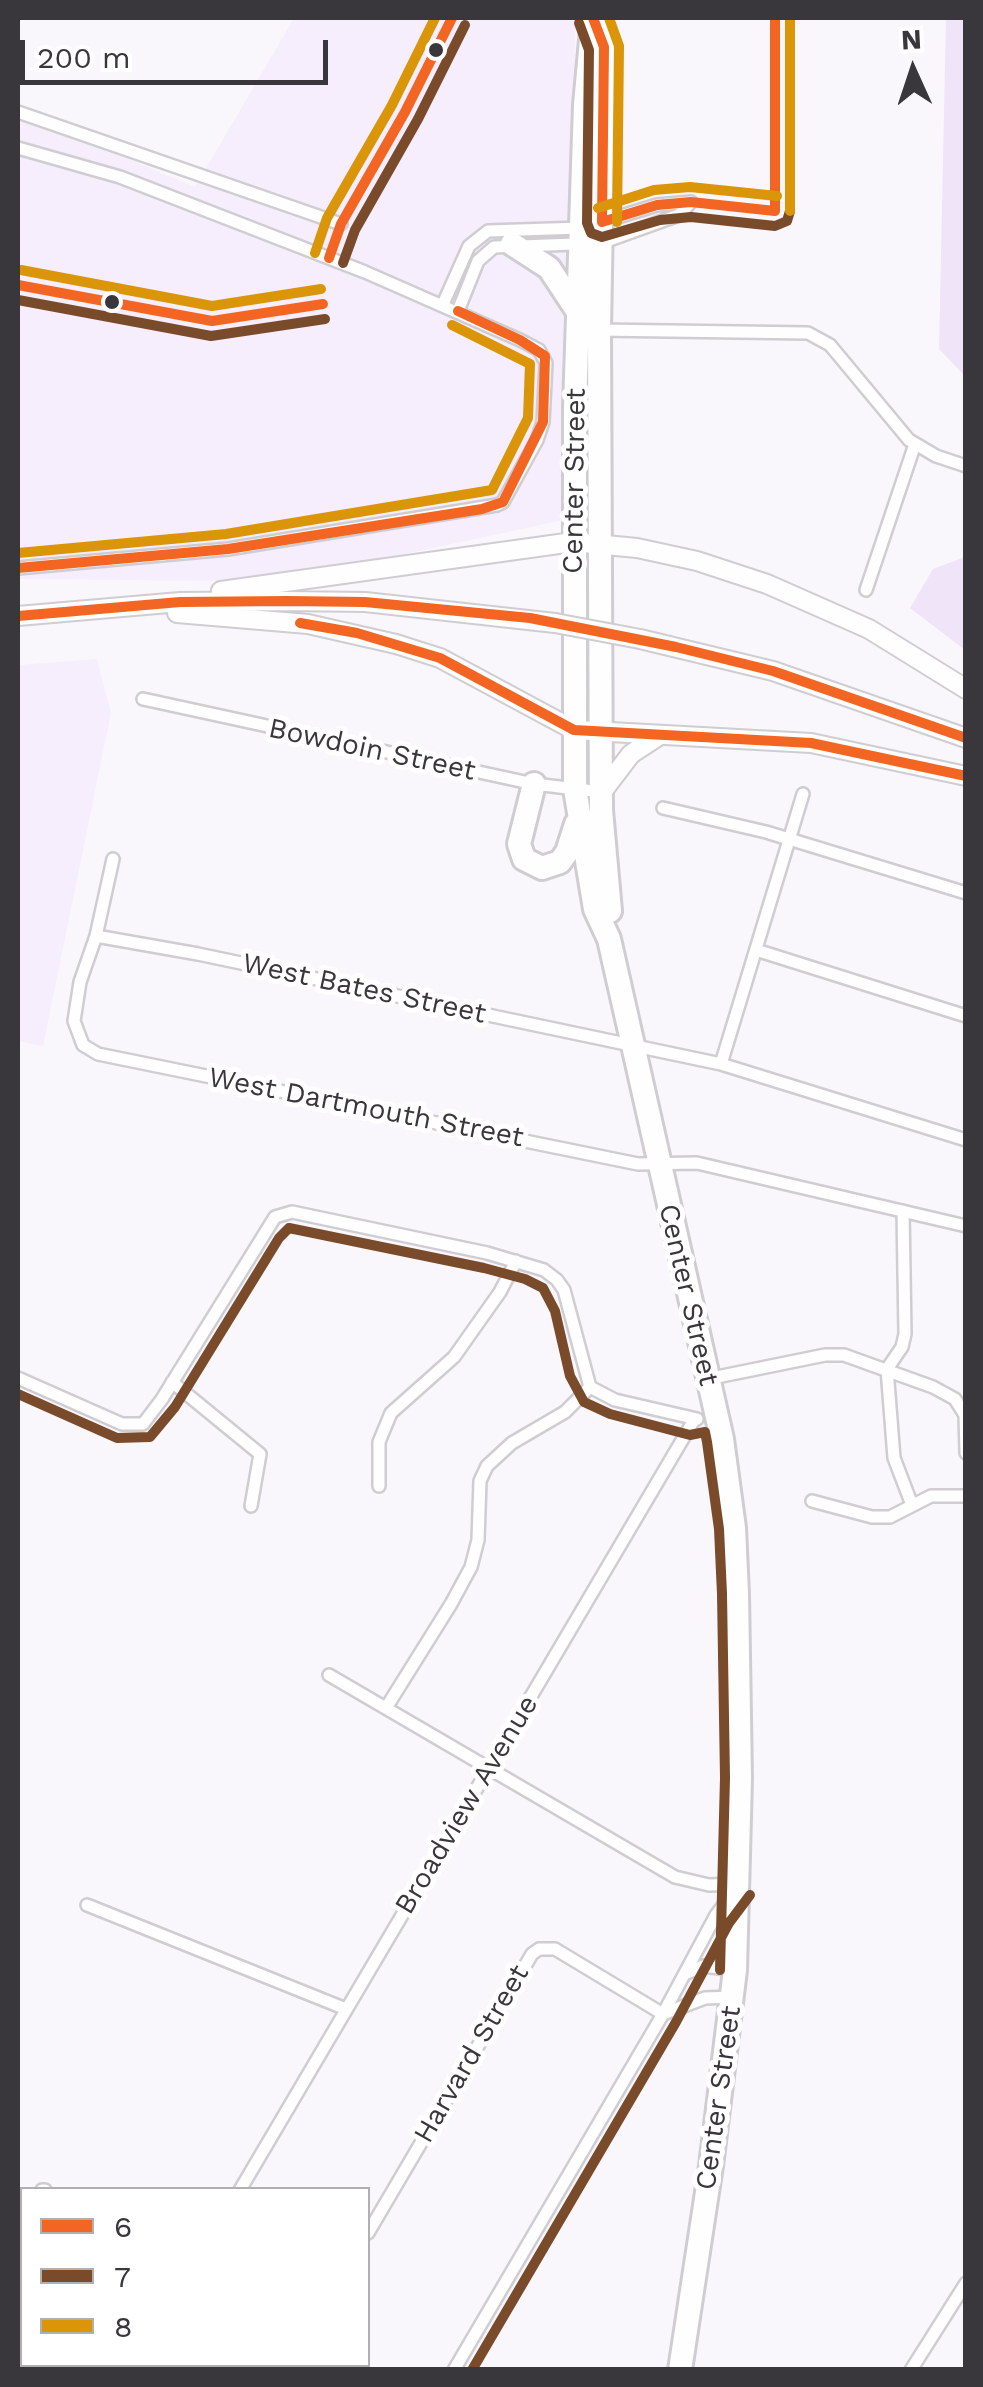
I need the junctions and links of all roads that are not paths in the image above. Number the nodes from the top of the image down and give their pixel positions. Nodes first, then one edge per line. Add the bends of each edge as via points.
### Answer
1 (593, 18) edge
2 (18, 112) edge
3 (18, 148) edge
4 (340, 224) dead end
5 (591, 235) junction
6 (512, 244) junction
7 (444, 304) junction
8 (458, 311) junction
9 (578, 313) junction
10 (600, 330) junction
11 (914, 444) junction
12 (966, 466) edge
13 (600, 512) junction
14 (573, 542) junction
15 (601, 544) junction
16 (637, 548) junction
17 (18, 568) edge
18 (866, 590) dead end
19 (92, 610) junction
20 (22, 618) edge
21 (966, 688) edge
22 (143, 699) dead end
23 (574, 730) junction
24 (602, 730) junction
25 (660, 735) junction
26 (966, 738) edge
27 (966, 776) edge
28 (534, 784) junction
29 (575, 789) junction
30 (602, 792) junction
31 (802, 794) dead end
32 (663, 808) dead end
33 (578, 816) junction
34 (789, 838) junction
35 (113, 859) dead end
36 (966, 893) edge
37 (96, 936) junction
38 (609, 940) junction
39 (756, 950) junction
40 (966, 1016) edge
41 (631, 1046) junction
42 (721, 1064) junction
43 (966, 1140) edge
44 (657, 1162) junction
45 (903, 1211) junction
46 (966, 1226) edge
47 (516, 1260) junction
48 (887, 1369) junction
49 (18, 1378) edge
50 (707, 1379) junction
51 (172, 1382) junction
52 (590, 1387) junction
53 (704, 1416) junction
54 (966, 1453) edge
55 (379, 1486) dead end
56 (966, 1496) edge
57 (812, 1501) dead end
58 (251, 1506) dead end
59 (912, 1506) junction
60 (328, 1675) dead end
61 (386, 1708) junction
62 (488, 1768) junction
63 (740, 1884) junction
64 (87, 1905) dead end
65 (736, 1970) junction
66 (682, 1977) junction
67 (733, 1997) junction
68 (346, 2009) junction
69 (663, 2014) junction
70 (242, 2187) edge
71 (370, 2230) edge
72 (966, 2283) edge
73 (682, 2368) edge
74 (454, 2370) edge
75 (912, 2370) edge

1 - 5 highway, Center Street via 587,70
2 - 4 street
3 - 7 street via 120,177
5 - 5 street via 679,216 691,202 657,206
5 - 6 street
5 - 7 street via 500,228 478,236
5 - 9 highway, Center Street
5 - 10 highway, Center Street
6 - 8 street via 482,256
6 - 9 highway via 548,268
7 - 8 street
8 - 17 street via 544,356 543,422 503,502 228,549
9 - 14 highway, Center Street
10 - 11 street via 808,333 830,345
10 - 13 highway, Center Street
11 - 12 street
11 - 18 street
13 - 15 highway, Center Street
13 - 16 main road via 607,528
14 - 15 main road
14 - 19 main road
14 - 23 highway, Center Street
15 - 16 main road
15 - 24 highway, Center Street
16 - 21 main road via 728,570 830,610
19 - 20 main road
19 - 23 main road via 260,618 357,633 440,658
19 - 26 main road, bridge via 365,602 555,623 773,671
22 - 28 street, Bowdoin Street
23 - 24 main road
23 - 29 highway, Center Street
24 - 25 main road
24 - 30 highway, Center Street
25 - 27 main road via 811,743
25 - 30 main road via 632,754
28 - 29 street, Bowdoin Street
28 - 33 highway via 519,844 532,866 560,862
29 - 30 street, Bowdoin Street
29 - 33 highway, Center Street
30 - 38 highway, Center Street
31 - 34 street
32 - 34 street
33 - 38 highway, Center Street via 595,909
34 - 36 street
34 - 39 street
35 - 37 street
37 - 41 street, West Bates Street
37 - 44 street, West Dartmouth Street via 74,1021 80,1040 98,1054 638,1164
38 - 41 highway, Center Street
39 - 40 street
39 - 42 street
41 - 42 street, West Bates Street
41 - 44 highway, Center Street
42 - 43 street, West Bates Street
44 - 45 street, West Dartmouth Street via 697,1162
44 - 50 highway, Center Street
45 - 46 street, West Dartmouth Street
45 - 48 street via 905,1334
47 - 51 street via 279,1215
47 - 52 street via 559,1282
47 - 55 street via 454,1357 391,1413 379,1442
48 - 50 street via 825,1355
48 - 54 street via 955,1399 965,1414
48 - 59 street via 894,1458
49 - 51 street via 137,1426
50 - 53 highway, Center Street
51 - 58 street via 260,1454
52 - 53 street via 615,1400
52 - 61 street via 487,1466 471,1566
53 - 62 street, Broadview Avenue
53 - 63 highway, Center Street via 722,1439 734,1528
56 - 59 street via 931,1496
57 - 59 street via 890,1517
60 - 61 street
61 - 62 street
62 - 63 street via 675,1877
62 - 68 street, Broadview Avenue
63 - 65 highway, Center Street
63 - 66 street
64 - 68 street
65 - 66 street via 699,1967
65 - 67 highway, Center Street
66 - 69 street
67 - 69 street via 705,1998
67 - 73 highway, Center Street
68 - 70 street, Broadview Avenue
69 - 71 street, Harvard Street via 554,1949 532,1954
69 - 74 street
72 - 75 street

